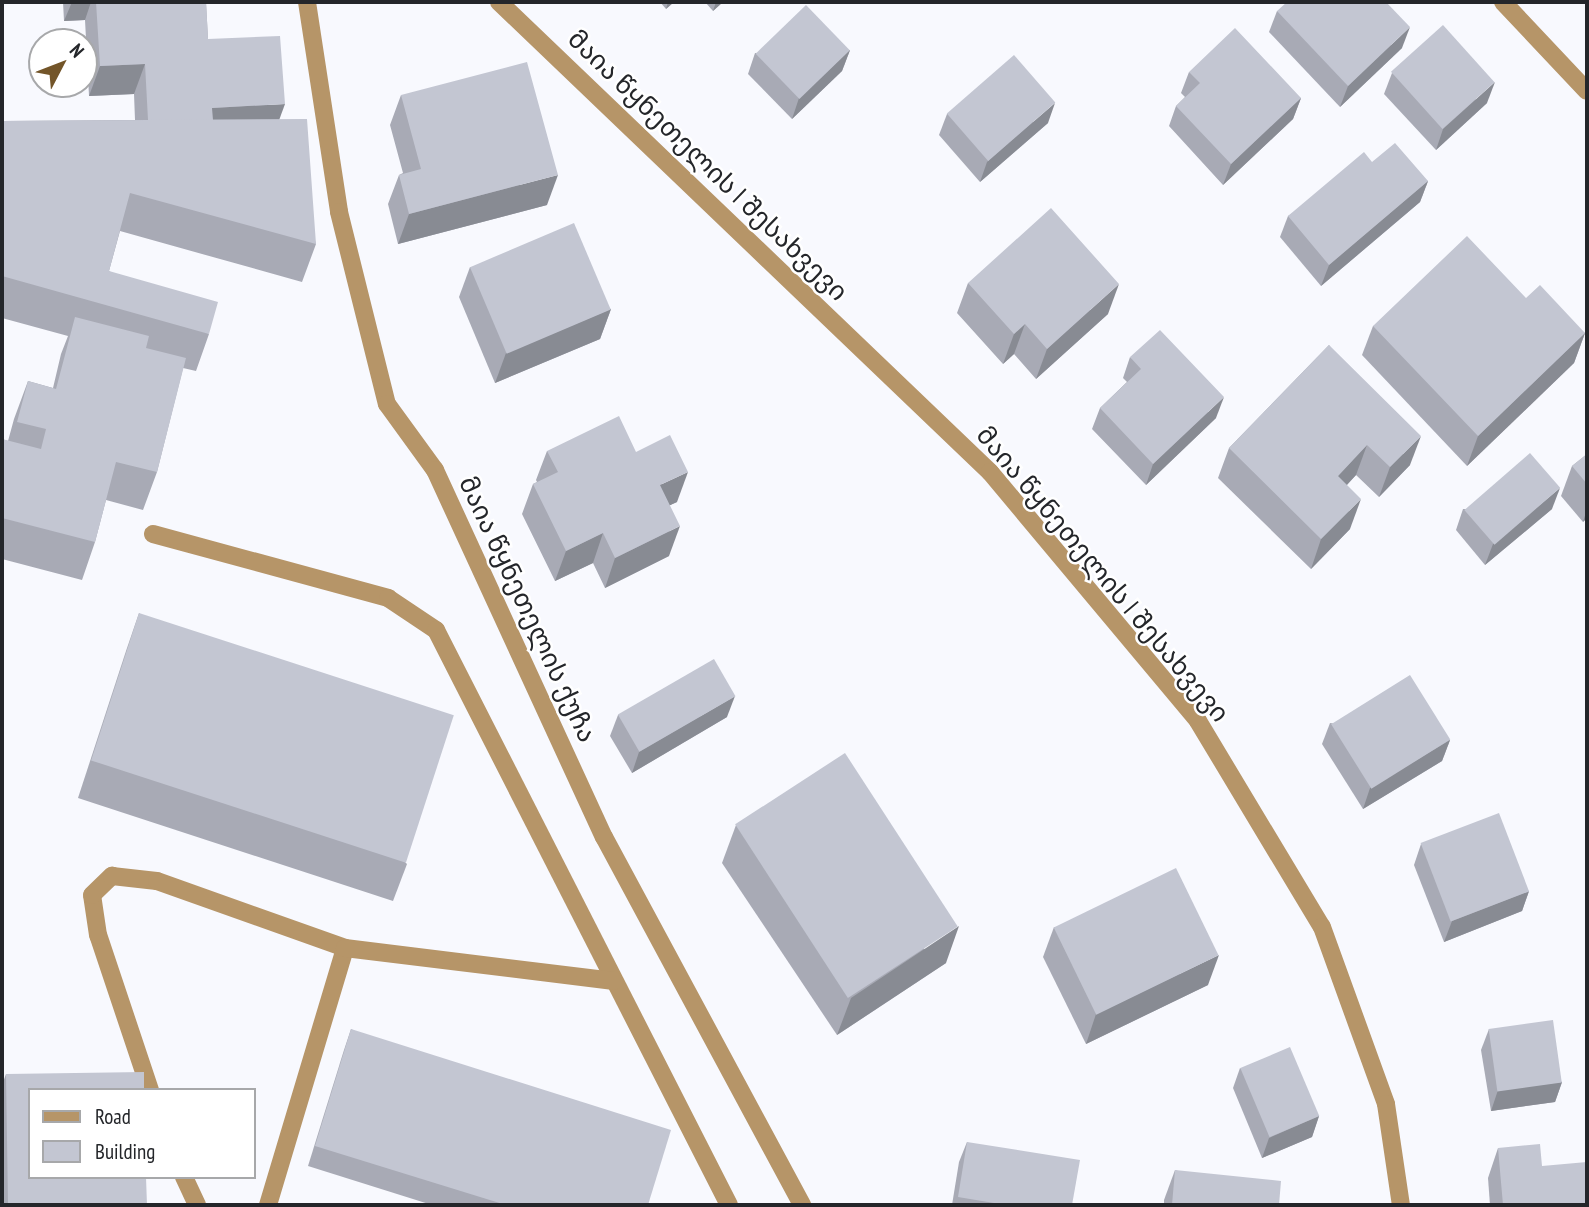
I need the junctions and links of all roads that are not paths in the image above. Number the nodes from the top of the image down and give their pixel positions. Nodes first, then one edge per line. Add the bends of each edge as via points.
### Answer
1 (307, 2) edge
2 (499, 2) edge
3 (1503, 2) edge
4 (1587, 91) edge
5 (153, 534) dead end
6 (345, 948) junction
7 (614, 981) junction
8 (149, 1088) edge
9 (185, 1179) edge
10 (197, 1205) edge
11 (268, 1205) edge
12 (729, 1205) edge
13 (802, 1205) edge
14 (1401, 1205) edge

1 - 13 street, მაია წყნეთელის ქუჩა via 339,212 387,404 435,470 604,837
2 - 14 street, მაია წყნეთელის I შესახვევი via 990,472 1198,721 1322,927 1386,1104
3 - 4 street
5 - 7 street via 388,598 436,630
6 - 7 street
6 - 8 street via 157,881 112,876 92,895 98,935
6 - 11 street
7 - 12 street
9 - 10 street

